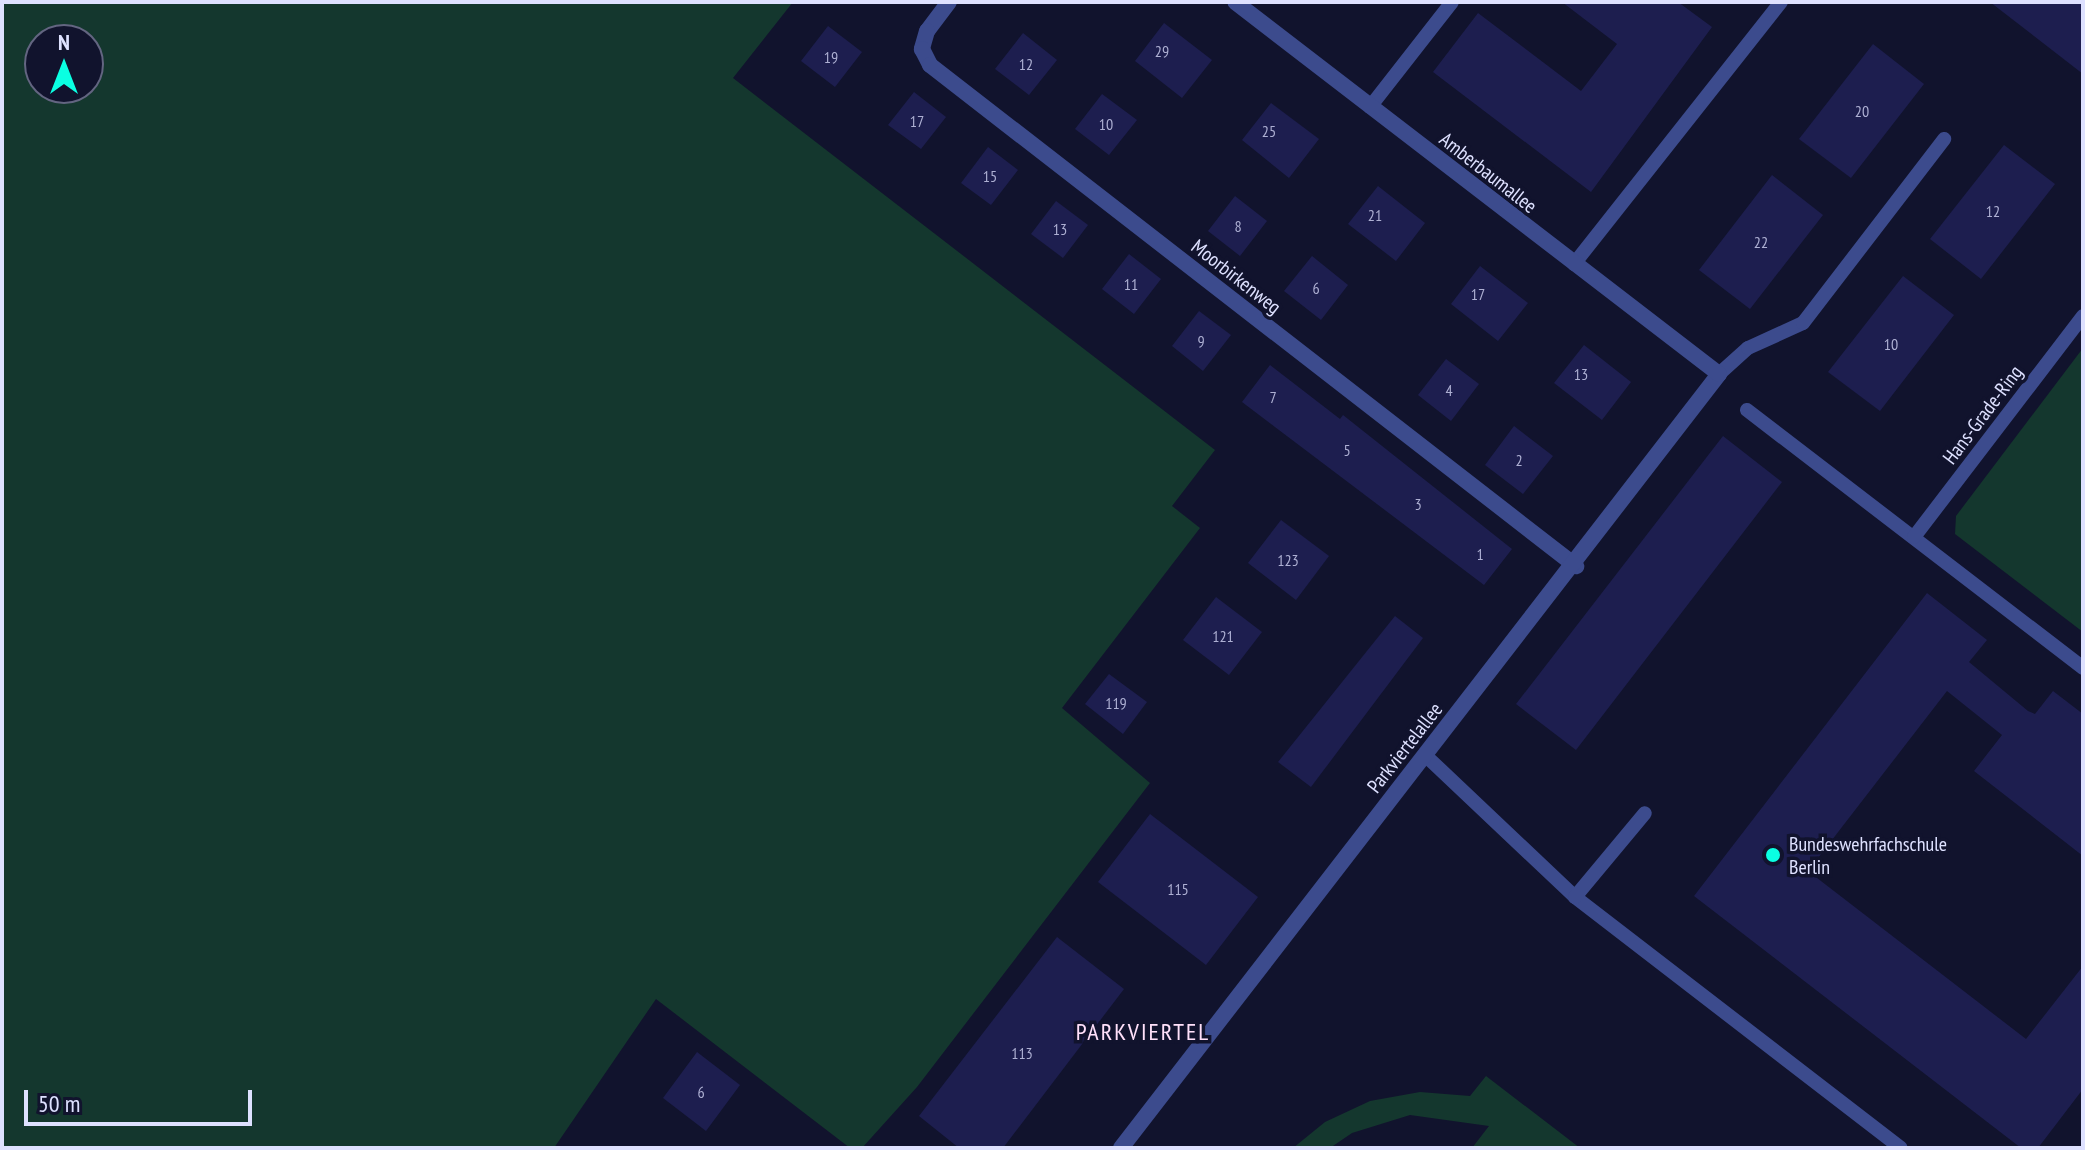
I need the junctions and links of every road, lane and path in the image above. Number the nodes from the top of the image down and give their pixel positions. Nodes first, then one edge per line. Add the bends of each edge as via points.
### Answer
1 (949, 2) edge
2 (1235, 2) edge
3 (1452, 2) edge
4 (1781, 2) edge
5 (1370, 107) junction
6 (1944, 139) dead end
7 (1574, 264) junction
8 (2083, 316) edge
9 (1719, 374) junction
10 (1747, 410) dead end
11 (1914, 537) junction
12 (1576, 566) junction
13 (2083, 668) edge
14 (1425, 755) junction
15 (1645, 813) dead end
16 (1575, 897) junction
17 (1121, 1148) edge
18 (1901, 1148) edge

1 - 12 street, Moorbirkenweg via 927,31 922,49 930,65
2 - 5 street, Amberbaumallee
3 - 5 lane
4 - 7 lane
5 - 7 street, Amberbaumallee
6 - 9 lane via 1803,323 1748,348
7 - 9 street, Amberbaumallee
8 - 11 lane, Hans-Grade-Ring
9 - 12 street, Parkviertelallee
10 - 11 lane
11 - 13 lane
12 - 14 street, Parkviertelallee
14 - 16 lane
14 - 17 street, Parkviertelallee
15 - 16 lane
16 - 18 lane

